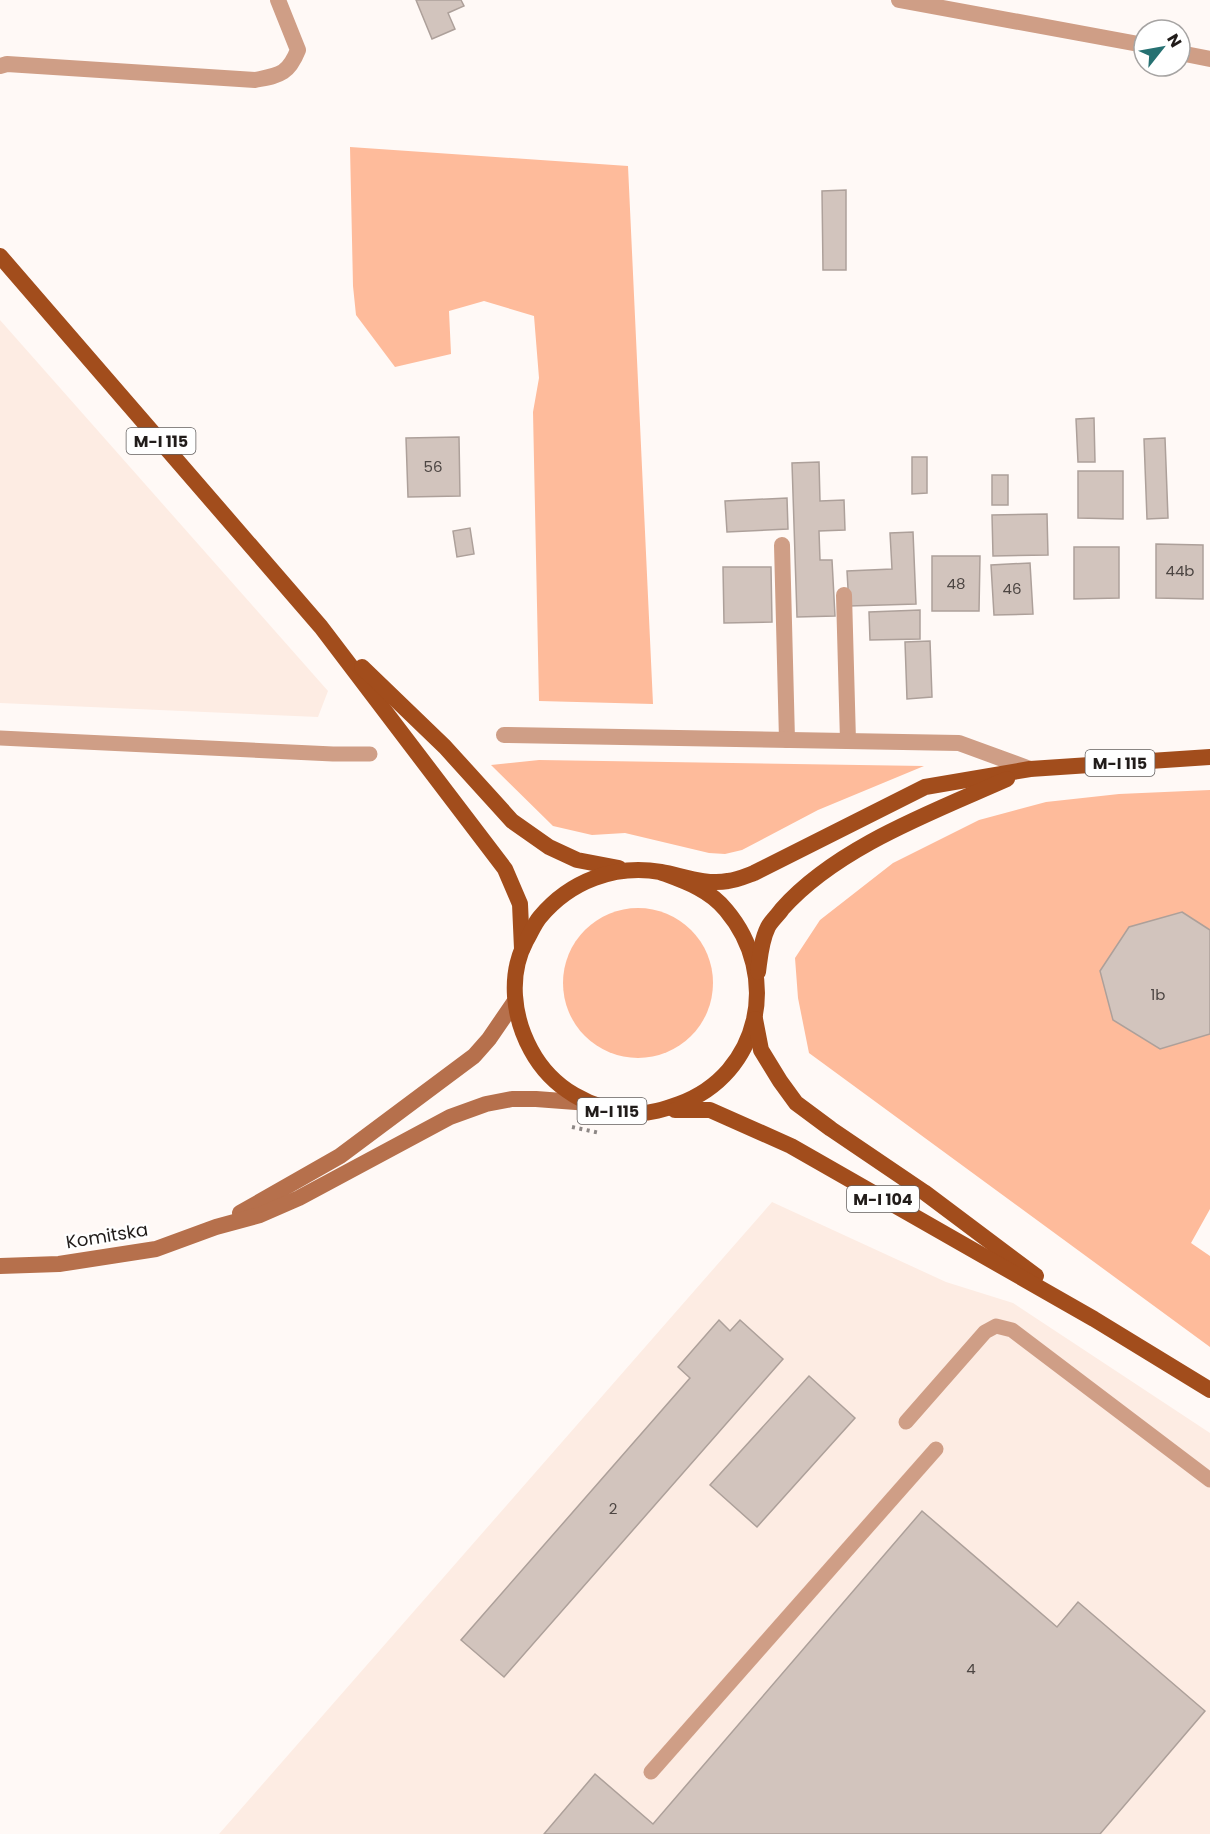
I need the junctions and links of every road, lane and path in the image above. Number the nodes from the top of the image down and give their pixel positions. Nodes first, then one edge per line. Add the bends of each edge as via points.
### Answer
1 (278, 0) edge
2 (898, 0) edge
3 (1132, 43) edge
4 (1192, 55) edge
5 (1210, 59) edge
6 (0, 66) edge
7 (0, 256) edge
8 (782, 546) dead end
9 (844, 595) dead end
10 (321, 627) junction
11 (504, 735) dead end
12 (0, 738) edge
13 (788, 740) junction
14 (848, 741) junction
15 (370, 754) dead end
16 (1210, 757) edge
17 (1030, 769) junction
18 (629, 870) junction
19 (660, 872) junction
20 (522, 950) junction
21 (757, 976) junction
22 (515, 1001) junction
23 (755, 1019) junction
24 (589, 1103) junction
25 (663, 1110) junction
26 (569, 1126) dead end
27 (608, 1134) dead end
28 (216, 1227) junction
29 (0, 1266) edge
30 (1094, 1319) junction
31 (1210, 1390) edge
32 (906, 1422) dead end
33 (936, 1449) dead end
34 (1210, 1480) edge
35 (651, 1772) dead end

1 - 6 street via 298,50 292,64 277,76 255,80
2 - 3 street
4 - 5 street
7 - 10 main road, M-I 115
8 - 13 street
9 - 14 street
10 - 18 main road, M-I 115 via 445,747 512,821 549,847 577,860
10 - 20 main road, M-I 115 via 505,869 520,904
11 - 13 street
12 - 15 lane
13 - 14 street
14 - 17 street via 959,743
16 - 17 main road, M-I 115
17 - 19 main road, M-I 115 via 925,787 754,873 728,882 698,881
17 - 21 main road, M-I 115 via 892,830 798,891 769,925
18 - 19 main road, M-I 115
18 - 20 main road, M-I 115 via 594,877 563,894 539,919
19 - 21 main road, M-I 115 via 696,885 726,908 746,940
20 - 22 main road, M-I 115
21 - 23 main road, M-I 115
22 - 24 main road, M-I 115 via 522,1033 538,1062 560,1086
22 - 28 main road via 474,1056 422,1096 339,1156
23 - 25 main road, M-I 115 via 743,1050 722,1078 694,1099
23 - 30 main road, M-I 104 via 761,1050 796,1103 924,1192
24 - 25 main road, M-I 115 via 613,1111
24 - 28 main road via 512,1099 486,1104 450,1117 299,1198 260,1215
25 - 30 main road, M-I 104 via 710,1110 791,1146
26 - 27 path
28 - 29 main road, Komitska via 156,1249 59,1264
30 - 31 main road, M-I 104
32 - 34 lane via 985,1332 996,1326 1012,1330
33 - 35 lane

